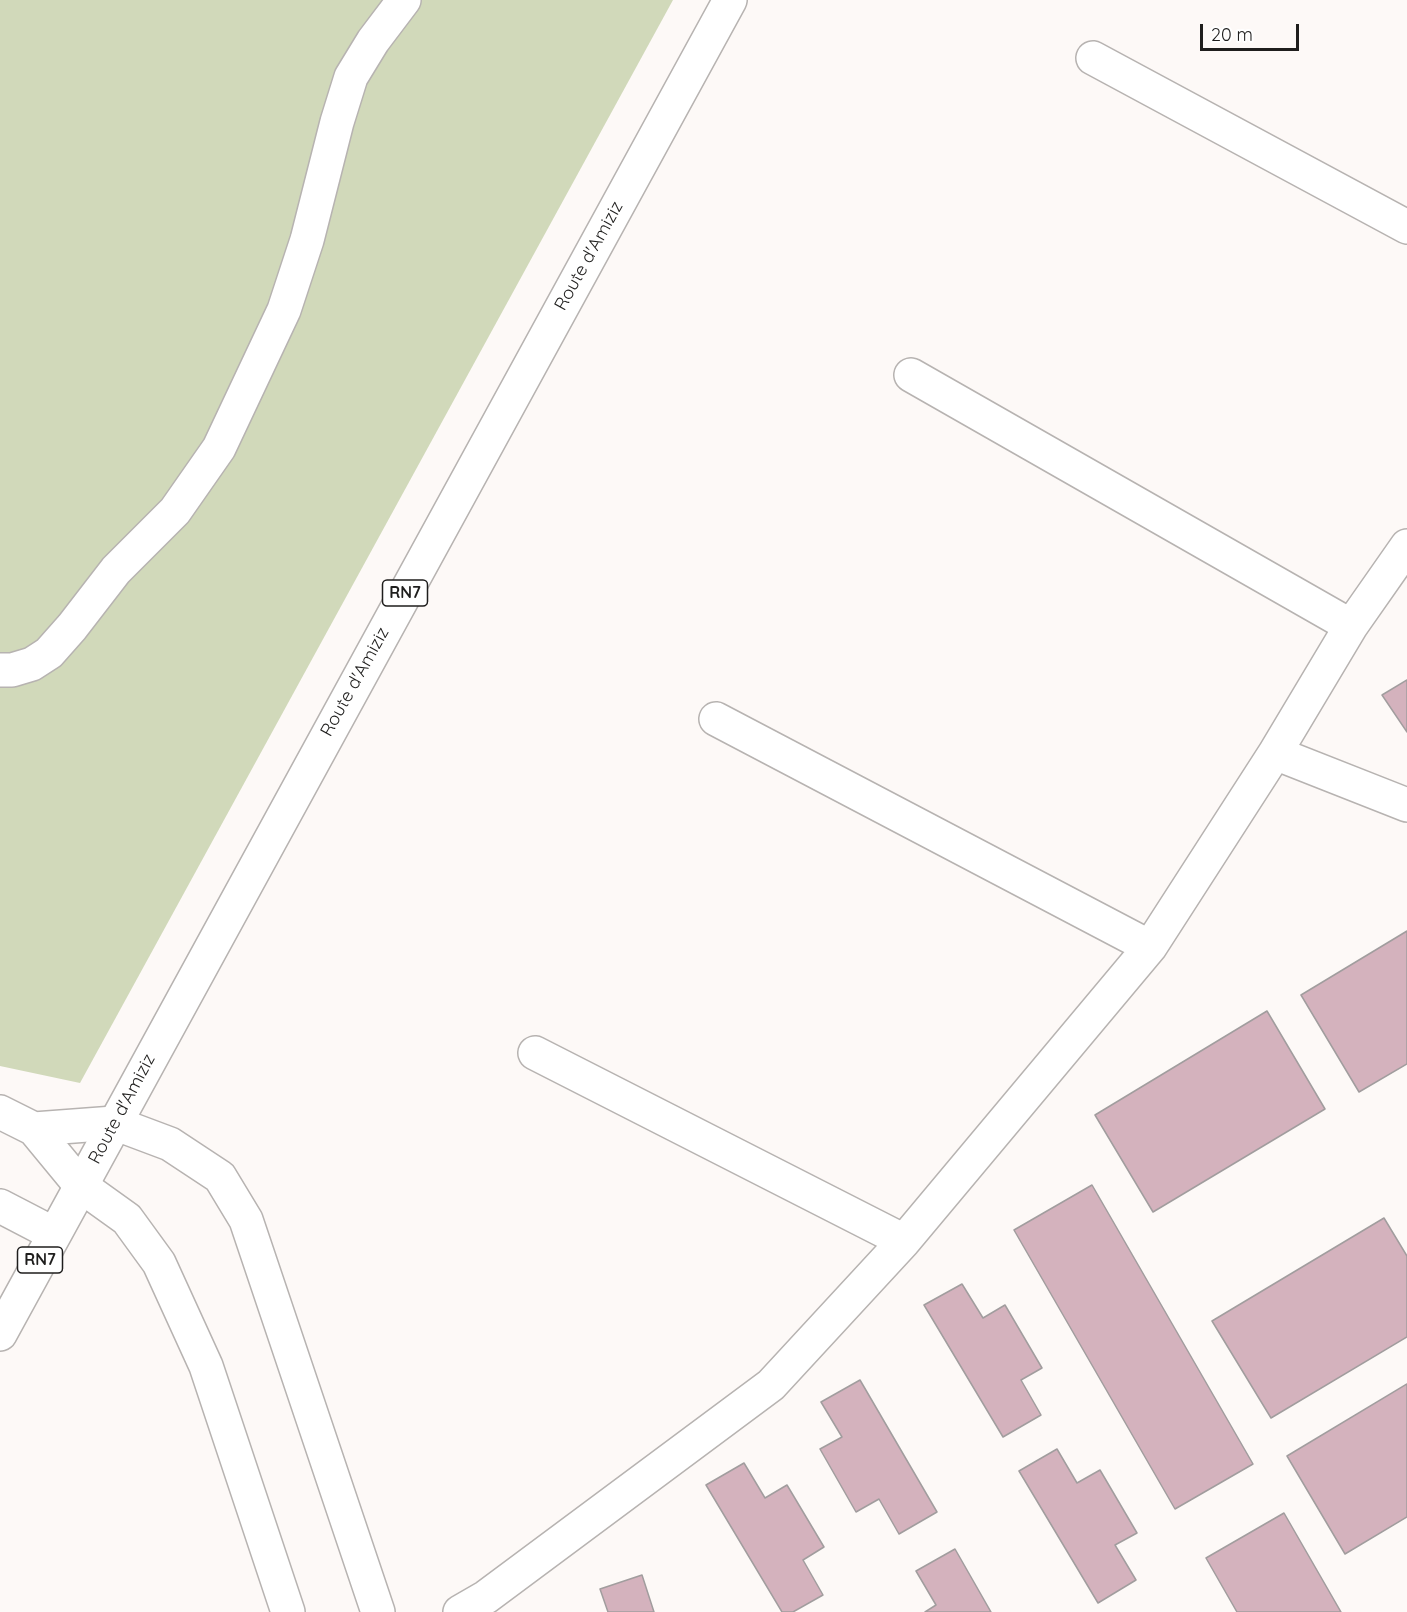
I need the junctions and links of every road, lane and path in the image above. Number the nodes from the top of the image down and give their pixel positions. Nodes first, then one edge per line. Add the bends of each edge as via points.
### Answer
1 (404, 0) edge
2 (730, 0) edge
3 (1093, 58) dead end
4 (1407, 227) edge
5 (911, 375) dead end
6 (1407, 546) edge
7 (1351, 626) junction
8 (0, 670) edge
9 (716, 719) dead end
10 (1275, 753) junction
11 (1407, 805) edge
12 (1150, 947) junction
13 (535, 1053) dead end
14 (0, 1112) edge
15 (114, 1123) junction
16 (34, 1129) junction
17 (81, 1186) junction
18 (0, 1206) edge
19 (54, 1234) junction
20 (904, 1241) junction
21 (0, 1334) edge
22 (288, 1612) edge
23 (378, 1612) edge
24 (460, 1612) edge

1 - 8 street via 351,77 284,309 219,448 175,511 116,570 49,653 32,664
2 - 15 street, Route d'Amiziz / RN7
3 - 4 street
5 - 7 street
6 - 7 street
7 - 10 street
9 - 12 street
10 - 11 street
10 - 12 street
12 - 20 street
13 - 20 street
14 - 16 street
15 - 16 street
15 - 17 street, Route d'Amiziz / RN7
15 - 23 street via 170,1144 220,1178 246,1220
16 - 17 street
17 - 19 street, Route d'Amiziz / RN7
17 - 22 street via 127,1219 159,1263 206,1365
18 - 19 street
19 - 21 street, Route d'Amiziz / RN7
20 - 24 street via 771,1385 486,1597

